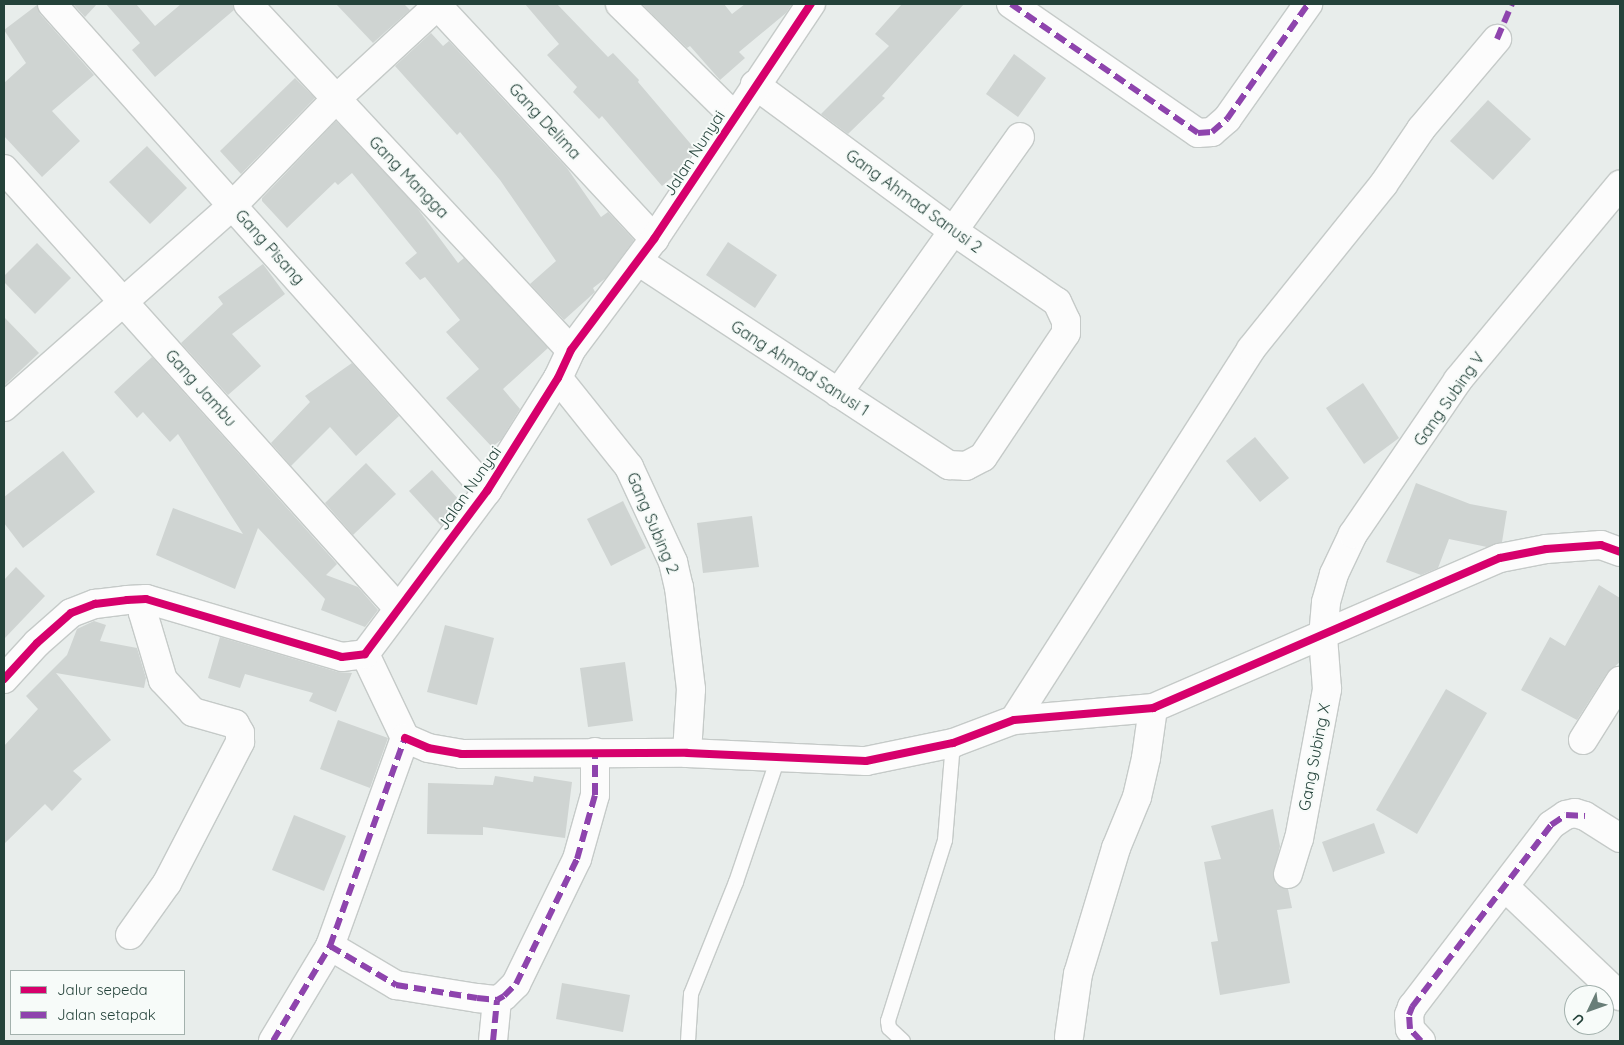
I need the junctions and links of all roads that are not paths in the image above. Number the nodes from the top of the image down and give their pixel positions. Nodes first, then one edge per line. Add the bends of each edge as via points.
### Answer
1 (52, 4) edge
2 (248, 4) edge
3 (437, 4) edge
4 (620, 4) edge
5 (811, 4) edge
6 (1011, 4) edge
7 (1308, 4) edge
8 (1497, 39) dead end
9 (756, 85) junction
10 (335, 100) junction
11 (734, 116) junction
12 (1020, 137) dead end
13 (4, 169) edge
14 (1620, 185) edge
15 (233, 205) junction
16 (952, 230) junction
17 (654, 239) junction
18 (638, 261) junction
19 (125, 302) junction
20 (570, 350) junction
21 (558, 378) junction
22 (838, 393) junction
23 (4, 406) edge
24 (966, 466) joint
25 (487, 491) junction
26 (1620, 552) edge
27 (146, 599) junction
28 (397, 607) junction
29 (1323, 637) junction
30 (365, 654) junction
31 (4, 680) edge
32 (1620, 681) edge
33 (1153, 708) junction
34 (1014, 720) junction
35 (405, 738) junction
36 (1583, 740) dead end
37 (953, 743) junction
38 (595, 752) junction
39 (687, 753) junction
40 (778, 758) junction
41 (1620, 838) edge
42 (1288, 874) dead end
43 (1506, 888) junction
44 (130, 935) dead end
45 (330, 946) junction
46 (1620, 996) edge
47 (497, 1000) junction
48 (1069, 1037) dead end
49 (273, 1041) edge
50 (492, 1041) edge
51 (688, 1041) edge
52 (903, 1041) edge
53 (1421, 1041) edge

1 - 15 street, Gang Pisang
2 - 10 street, Gang Mangga
3 - 10 street
3 - 17 street, Gang Delima
4 - 11 street
5 - 9 street, Jalan Nunyai
6 - 7 street via 1198,133 1212,132 1227,119
8 - 34 street via 1421,129 1383,185 1251,349
9 - 11 street, Jalan Nunyai
9 - 16 street, Gang Ahmad Sanusi 2
10 - 15 street
10 - 20 street, Gang Mangga
11 - 17 street, Jalan Nunyai
12 - 16 street
13 - 19 street, Gang Jambu
14 - 29 street, Gang Subing V via 1458,380 1353,534 1330,586
15 - 19 street
15 - 25 street, Gang Pisang
16 - 22 street
16 - 24 street, Gang Ahmad Sanusi 2 via 1057,302 1066,321 1066,333 983,457
17 - 18 street, Jalan Nunyai
18 - 20 street, Jalan Nunyai
18 - 22 street, Gang Ahmad Sanusi 1
19 - 23 street
19 - 28 street, Gang Jambu
20 - 21 street, Jalan Nunyai
21 - 25 street, Jalan Nunyai
21 - 39 street, Gang Subing 2 via 629,467 673,562 691,690
22 - 24 street, Gang Ahmad Sanusi 1 via 949,465
25 - 28 street, Jalan Nunyai
26 - 29 street via 1601,545 1546,549 1500,558
27 - 30 street via 342,657
27 - 31 street via 95,604 71,613 37,642
27 - 44 street via 143,613 163,680 193,712 235,724 240,742 167,883
28 - 30 street, Jalan Nunyai
29 - 33 street
29 - 42 street, Gang Subing X via 1327,689 1299,840
30 - 35 street
32 - 36 street
33 - 34 street
33 - 48 street via 1137,797 1116,848 1078,974
34 - 37 street
35 - 38 street via 444,753 504,756
35 - 45 street
37 - 40 street via 866,761
37 - 52 lane via 945,840 888,1021 889,1028
38 - 39 street
38 - 47 street via 595,795 577,859 516,984
39 - 40 street
40 - 51 lane via 736,882 691,994
41 - 43 street via 1585,816 1566,815 1551,825
43 - 46 street
43 - 53 street via 1412,1007 1410,1029
45 - 47 street via 396,985
45 - 49 street
47 - 50 street

